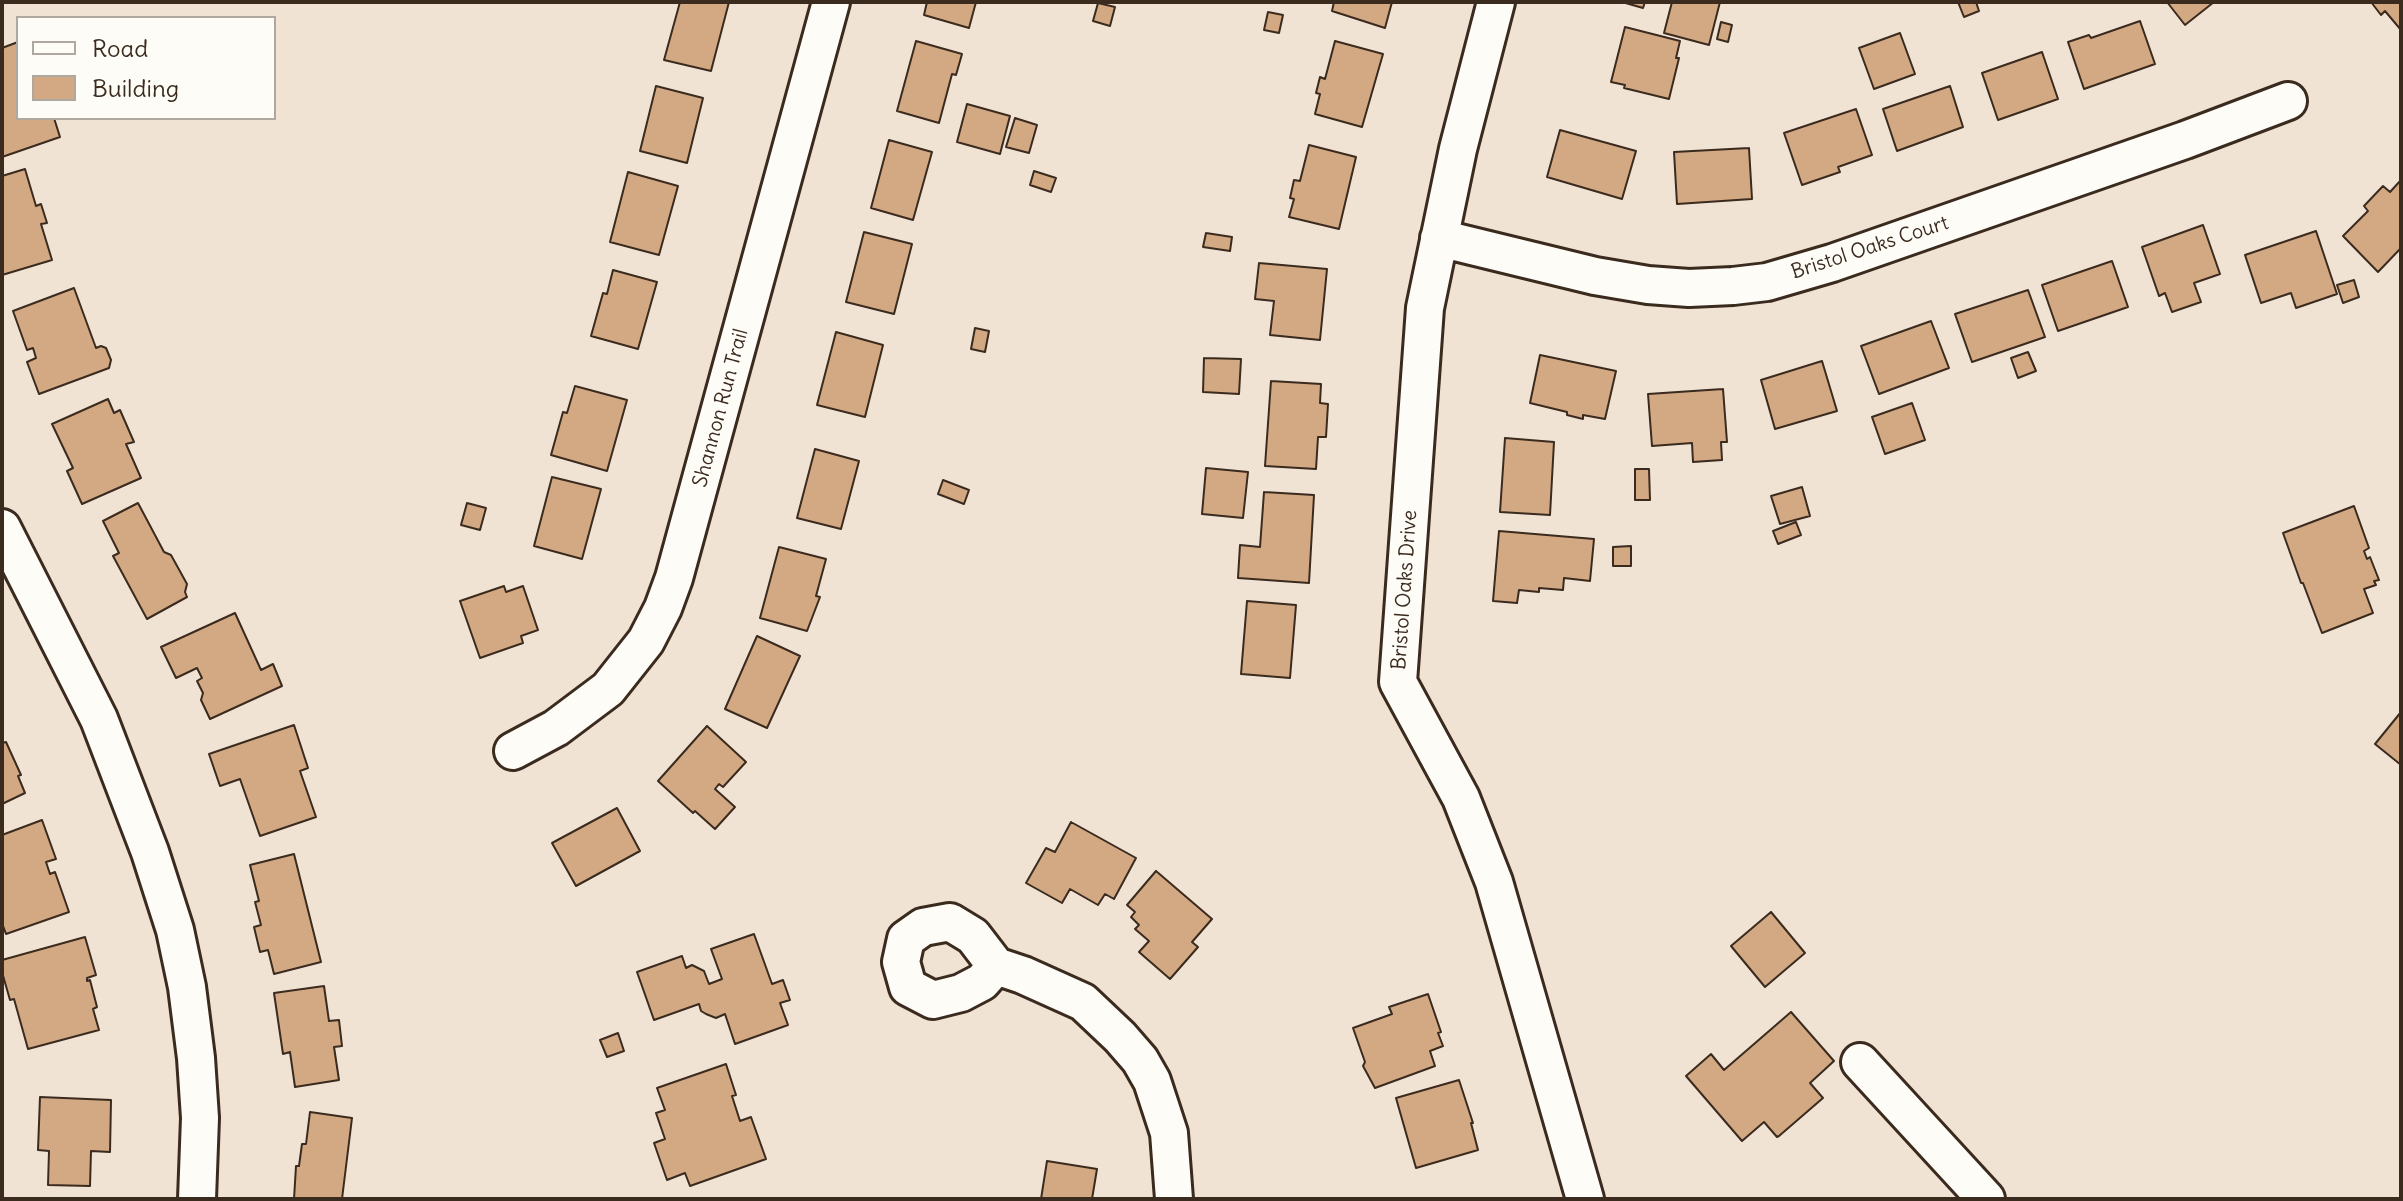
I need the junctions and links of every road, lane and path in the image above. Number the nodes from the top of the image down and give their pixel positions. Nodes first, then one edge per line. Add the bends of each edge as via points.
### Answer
1 (831, 2) edge
2 (1496, 2) edge
3 (2288, 101) dead end
4 (1439, 238) junction
5 (2, 528) edge
6 (513, 751) dead end
7 (996, 966) dead end
8 (1860, 1062) dead end
9 (197, 1199) edge
10 (1174, 1199) edge
11 (1585, 1199) edge
12 (1986, 1199) edge

1 - 6 street, Shannon Run Trail via 663,608 646,641 608,689 556,728
2 - 4 street, Bristol Oaks Drive
3 - 4 street, Bristol Oaks Court via 1767,282 1689,288 1648,285
4 - 11 street, Bristol Oaks Drive via 1425,308 1398,682 1461,798 1494,882
5 - 9 street via 99,719 175,930 196,1058
7 - 10 street via 1083,1002 1140,1060 1169,1133
8 - 12 street

